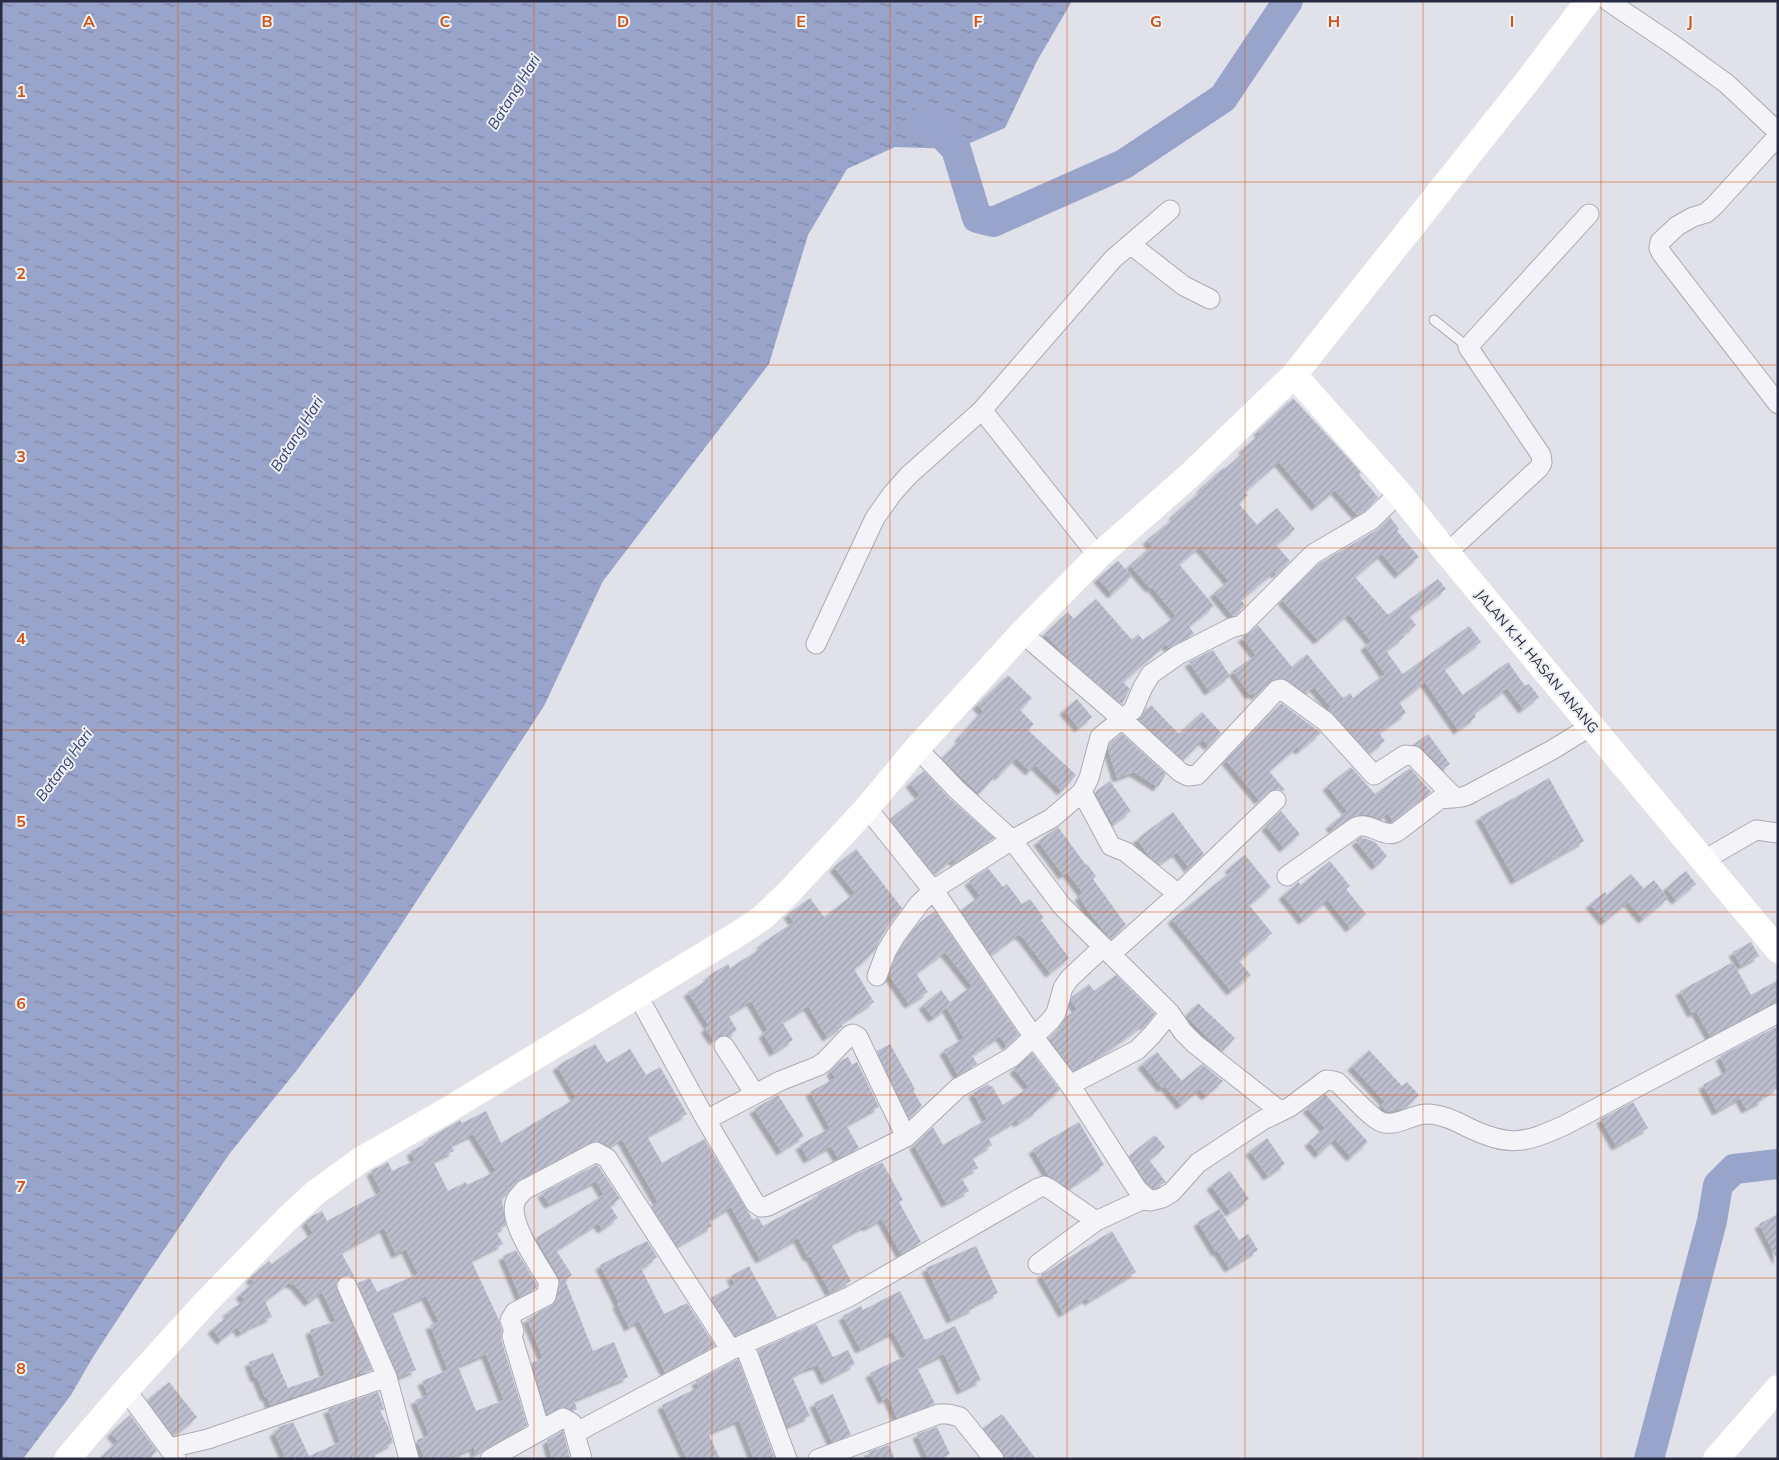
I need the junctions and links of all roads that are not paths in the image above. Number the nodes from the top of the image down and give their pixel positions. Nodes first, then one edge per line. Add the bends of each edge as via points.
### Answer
1 (1588, 1) edge
2 (1608, 1) edge
3 (1778, 134) edge
4 (1170, 210) dead end
5 (1589, 214) dead end
6 (1130, 244) junction
7 (1210, 299) dead end
8 (1434, 320) dead end
9 (1468, 347) junction
10 (1294, 375) junction
11 (1778, 404) edge
12 (982, 410) junction
13 (1399, 493) junction
14 (1447, 553) junction
15 (1098, 556) junction
16 (1022, 633) junction
17 (816, 644) dead end
18 (1122, 719) junction
19 (1591, 726) junction
20 (917, 748) junction
21 (1082, 792) junction
22 (1454, 798) junction
23 (1276, 800) dead end
24 (867, 808) junction
25 (1778, 833) edge
26 (1012, 840) junction
27 (1704, 860) junction
28 (1287, 876) dead end
29 (933, 890) junction
30 (1178, 894) junction
31 (1778, 950) edge
32 (1107, 951) junction
33 (876, 976) dead end
34 (638, 996) junction
35 (1170, 1013) junction
36 (1778, 1013) edge
37 (1033, 1036) junction
38 (724, 1046) dead end
39 (1070, 1085) junction
40 (755, 1094) junction
41 (1280, 1112) junction
42 (706, 1120) junction
43 (906, 1137) junction
44 (1146, 1198) junction
45 (1096, 1221) junction
46 (1038, 1264) dead end
47 (348, 1286) dead end
48 (737, 1347) junction
49 (387, 1377) junction
50 (1778, 1388) edge
51 (126, 1390) junction
52 (540, 1430) junction
53 (575, 1433) junction
54 (173, 1453) edge
55 (67, 1459) edge
56 (409, 1459) edge
57 (490, 1459) edge
58 (582, 1459) edge
59 (787, 1459) edge
60 (818, 1459) edge
61 (994, 1459) edge
62 (1716, 1459) edge

1 - 10 street
2 - 3 street via 1727,84
3 - 11 street via 1714,206 1677,226 1660,242 1659,248
4 - 6 street
5 - 9 street
6 - 7 street via 1184,286
6 - 12 street via 1093,281
8 - 9 lane
9 - 14 street via 1541,455 1542,463
10 - 13 street, JALAN K.H. HASAN ANANG
10 - 15 street via 1189,476
12 - 15 street
12 - 17 street via 892,494 875,518
13 - 14 street, JALAN K.H. HASAN ANANG
13 - 18 street via 1371,520 1313,554 1242,625 1169,660 1151,674 1133,710
14 - 19 street, JALAN K.H. HASAN ANANG
15 - 16 street
16 - 18 street
16 - 20 street
18 - 21 street via 1100,737
18 - 22 street via 1180,772 1188,776 1197,775 1281,689 1324,721 1374,775 1408,754 1414,756
19 - 22 street via 1468,795
19 - 27 street, JALAN K.H. HASAN ANANG
20 - 24 street
20 - 26 street
21 - 26 street via 1052,818
21 - 30 street via 1111,846 1126,852
22 - 28 street via 1440,799 1392,834 1363,825 1356,827
23 - 30 street
24 - 29 street
24 - 34 street via 762,918
25 - 27 street via 1756,830
26 - 29 street
26 - 32 street via 1062,906
27 - 31 street, JALAN K.H. HASAN ANANG
29 - 33 street via 896,935
29 - 37 street
30 - 32 street
32 - 35 street
32 - 37 street via 1069,979 1056,1013
34 - 42 street
34 - 51 street via 362,1159 315,1193 205,1303
35 - 39 street via 1137,1050
35 - 41 street via 1195,1044
36 - 41 street via 1565,1125 1523,1141 1503,1141 1454,1120 1428,1114 1388,1124 1368,1112 1337,1082 1326,1080
37 - 39 street
37 - 43 street via 1012,1057 958,1088
38 - 40 street
39 - 44 street
40 - 42 street
40 - 43 street via 818,1066 854,1034
41 - 44 street via 1198,1162 1172,1192 1150,1201
42 - 43 street via 755,1203 761,1207
44 - 45 street
45 - 46 street
45 - 48 street via 1050,1189 1038,1188 849,1297
47 - 49 street
48 - 52 street via 607,1158 596,1152 524,1190 516,1200 516,1225 550,1283 546,1296 514,1312 510,1320
48 - 53 street
48 - 59 street
49 - 54 street
49 - 56 street
50 - 62 street
51 - 54 street
51 - 55 street
52 - 53 street via 562,1418 572,1423
52 - 57 street
53 - 58 street
60 - 61 street via 939,1414 948,1414 960,1417

